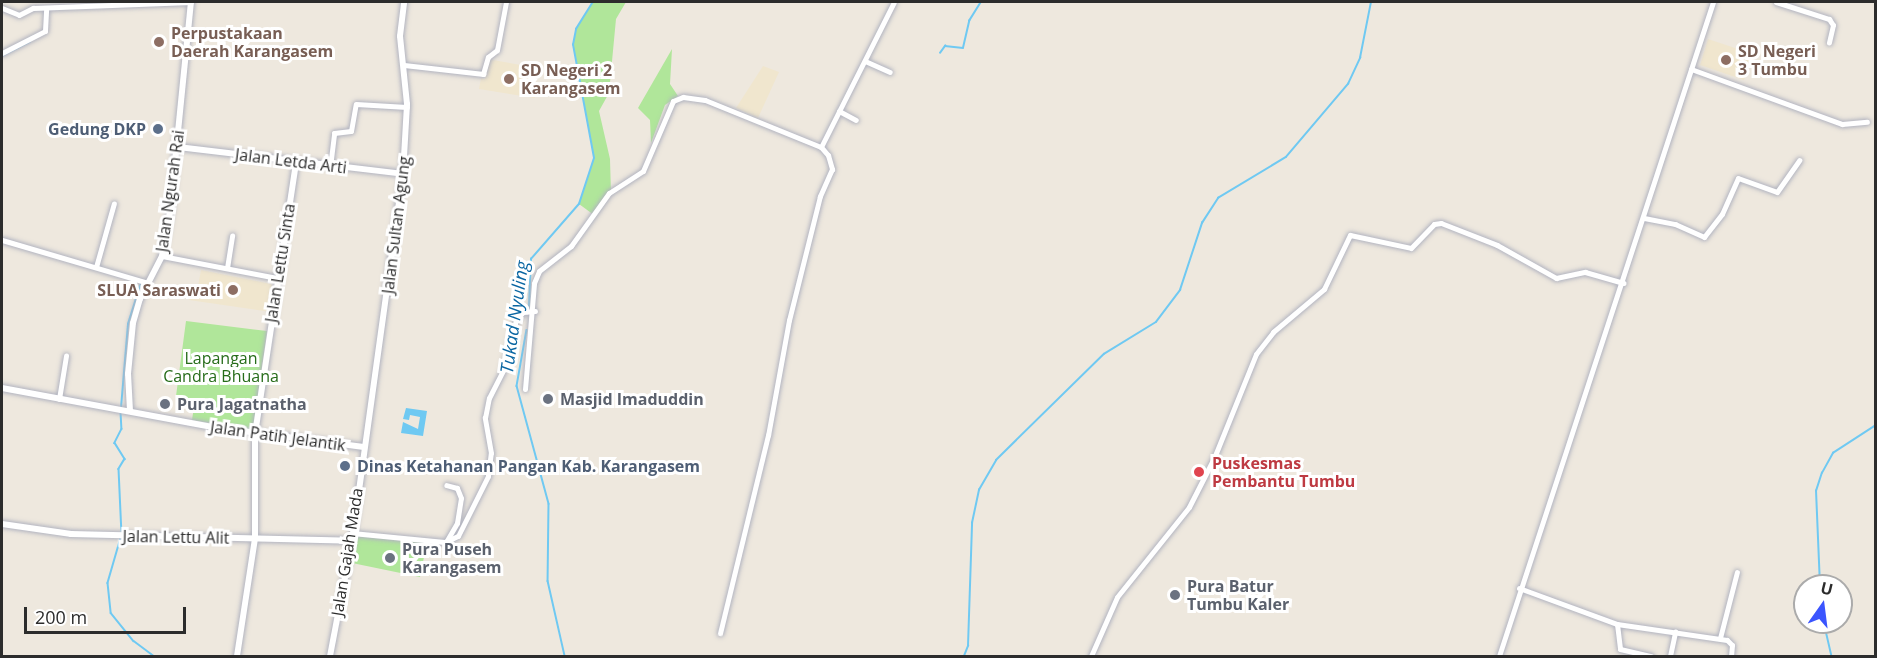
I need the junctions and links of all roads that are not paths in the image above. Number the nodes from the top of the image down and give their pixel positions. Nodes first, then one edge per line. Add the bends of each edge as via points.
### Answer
1 (191, 2) edge
2 (404, 2) edge
3 (506, 2) edge
4 (894, 2) edge
5 (1713, 2) edge
6 (1776, 2) edge
7 (32, 5) edge
8 (2, 8) edge
9 (46, 10) junction
10 (1829, 43) dead end
11 (2, 53) edge
12 (865, 60) junction
13 (404, 65) junction
14 (1691, 69) junction
15 (890, 72) dead end
16 (407, 107) junction
17 (839, 111) junction
18 (856, 120) dead end
19 (1867, 122) dead end
20 (178, 147) junction
21 (820, 147) junction
22 (1799, 160) dead end
23 (296, 164) junction
24 (330, 167) junction
25 (403, 174) junction
26 (114, 203) dead end
27 (1644, 218) junction
28 (232, 235) dead end
29 (2, 240) edge
30 (162, 256) junction
31 (96, 267) junction
32 (227, 268) junction
33 (277, 278) junction
34 (148, 282) junction
35 (1623, 283) junction
36 (534, 311) junction
37 (66, 356) dead end
38 (2, 388) edge
39 (525, 389) dead end
40 (59, 399) junction
41 (123, 410) junction
42 (255, 434) junction
43 (363, 447) junction
44 (446, 485) dead end
45 (2, 524) edge
46 (352, 533) junction
47 (255, 538) junction
48 (352, 540) junction
49 (446, 542) junction
50 (1737, 572) dead end
51 (1519, 588) junction
52 (1617, 624) junction
53 (1675, 632) junction
54 (720, 633) dead end
55 (1720, 639) junction
56 (237, 657) edge
57 (330, 657) edge
58 (1090, 657) edge
59 (1499, 657) edge
60 (1651, 657) edge
61 (1670, 657) edge
62 (1731, 657) edge

1 - 9 street via 140,7 114,3
1 - 20 street, Jalan Ngurah Rai
2 - 13 street, Jalan Sultan Agung via 400,36
3 - 13 street via 497,50 488,57 483,74
4 - 12 street
5 - 14 street
6 - 10 street via 1829,19 1833,26
7 - 8 street via 19,15
7 - 9 street
9 - 11 street via 45,31
12 - 15 street
12 - 17 street
13 - 16 street, Jalan Sultan Agung
14 - 19 street via 1842,124
14 - 27 street
16 - 24 street via 356,104 351,131 334,133
16 - 25 street, Jalan Sultan Agung
17 - 18 street
17 - 21 street
20 - 23 street, Jalan Letda Arti
20 - 30 street, Jalan Ngurah Rai
21 - 36 street via 705,100 683,97 673,101 643,171 609,193 571,246 539,271 534,283
21 - 54 street via 831,160 832,169 820,196 789,320 768,435
22 - 27 street via 1777,192 1738,178 1722,214 1704,237 1675,224
23 - 24 street, Jalan Letda Arti
23 - 33 street, Jalan Lettu Sinta
24 - 25 street, Jalan Letda Arti
25 - 43 street, Jalan Sultan Agung
26 - 31 street
27 - 35 street
28 - 32 street
29 - 31 street
30 - 32 street
30 - 34 street, Jalan Ngurah Rai
31 - 34 street
32 - 33 street
33 - 42 street, Jalan Lettu Sinta
34 - 41 street, Jalan Ngurah Rai via 130,339
35 - 51 street
35 - 58 street via 1585,272 1556,278 1497,245 1441,222 1411,248 1350,235 1324,289 1273,332 1256,354 1190,507 1117,597
36 - 39 street
36 - 49 street via 524,311 516,320 504,370 485,410 491,453 485,485 458,536
37 - 40 street
38 - 40 street, Jalan Patih Jelantik
40 - 41 street, Jalan Patih Jelantik
41 - 42 street, Jalan Patih Jelantik
42 - 43 street, Jalan Patih Jelantik
42 - 47 street, Jalan Lettu Sinta
43 - 46 street, Jalan Gajah Mada
44 - 49 street via 456,488 461,498 457,523
45 - 47 street, Jalan Lettu Alit via 45,533
46 - 48 street, Jalan Gajah Mada
46 - 49 street
47 - 48 street, Jalan Lettu Alit
47 - 56 street, Jalan Lettu Sinta
48 - 57 street, Jalan Gajah Mada
50 - 55 street
51 - 52 street
51 - 59 street
52 - 53 street
52 - 60 street via 1620,649
53 - 55 street
53 - 61 street
55 - 62 street via 1731,643

